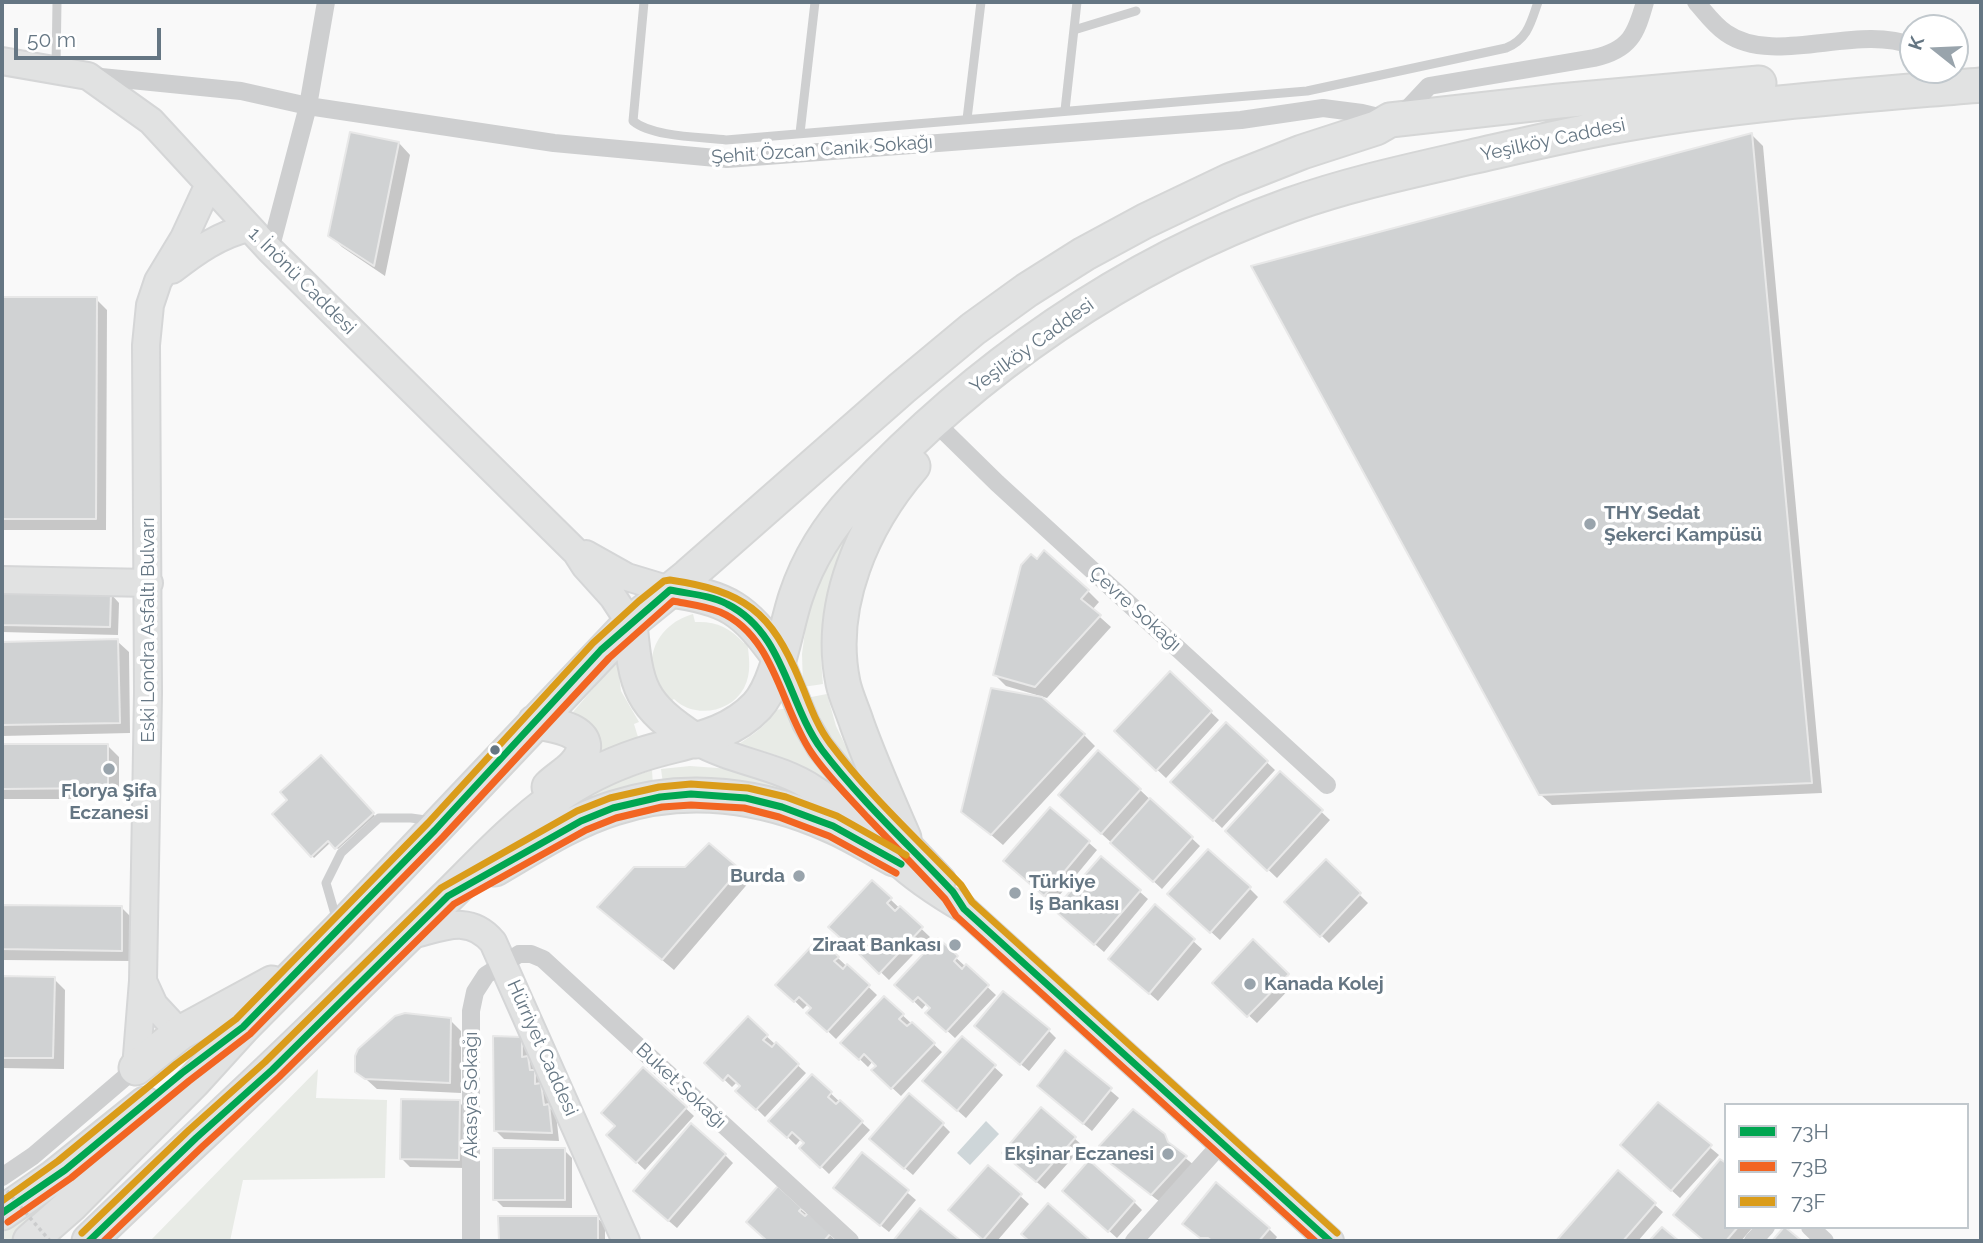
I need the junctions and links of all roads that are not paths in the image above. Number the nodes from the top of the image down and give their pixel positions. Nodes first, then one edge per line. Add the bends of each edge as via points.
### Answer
1 (57, 2) edge
2 (327, 2) edge
3 (645, 2) edge
4 (815, 2) edge
5 (981, 2) edge
6 (1077, 2) edge
7 (1538, 2) edge
8 (1645, 2) edge
9 (1696, 2) edge
10 (1136, 12) dead end
11 (1074, 30) junction
12 (1899, 41) edge
13 (2, 61) edge
14 (56, 70) junction
15 (1899, 71) edge
16 (88, 76) junction
17 (1981, 85) edge
18 (308, 106) junction
19 (1065, 110) junction
20 (967, 119) junction
21 (1394, 119) junction
22 (800, 133) junction
23 (209, 184) junction
24 (249, 228) junction
25 (270, 250) junction
26 (158, 281) junction
27 (989, 373) junction
28 (945, 432) junction
29 (576, 552) junction
30 (2, 580) edge
31 (149, 583) junction
32 (670, 590) junction
33 (630, 623) junction
34 (778, 656) junction
35 (535, 722) junction
36 (696, 741) junction
37 (1327, 785) dead end
38 (441, 823) junction
39 (525, 823) junction
40 (899, 849) junction
41 (448, 897) junction
42 (339, 930) junction
43 (407, 936) junction
44 (504, 963) junction
45 (305, 965) junction
46 (143, 981) junction
47 (243, 1027) junction
48 (180, 1033) junction
49 (136, 1068) junction
50 (272, 1070) junction
51 (1221, 1144) junction
52 (4, 1194) edge
53 (1812, 1229) edge
54 (30, 1241) edge
55 (89, 1241) edge
56 (120, 1241) edge
57 (471, 1241) edge
58 (626, 1241) edge
59 (850, 1241) edge
60 (1134, 1241) edge
61 (1329, 1241) edge
62 (1825, 1241) edge

1 - 14 lane
2 - 18 street
3 - 22 lane via 633,121 653,131 726,140
4 - 22 lane
5 - 20 lane
6 - 11 lane
7 - 19 lane via 1527,33 1506,48 1307,92
8 - 21 street via 1635,32 1618,50 1429,86
9 - 12 street via 1725,33 1756,46
10 - 11 lane
11 - 19 lane
13 - 14 main road, 1. İnönü Caddesi
14 - 16 main road, 1. İnönü Caddesi
15 - 21 highway, Yeşilköy Caddesi
16 - 18 street, Şehit Özcan Canik Sokağı via 241,91
16 - 23 main road, 1. İnönü Caddesi via 150,121
17 - 27 highway, Yeşilköy Caddesi via 1634,122 1335,190 1214,236 1122,283
18 - 21 street, Şehit Özcan Canik Sokağı via 554,143 727,159 1241,120 1323,108
18 - 25 street
19 - 20 lane
20 - 22 lane
21 - 32 highway, Yeşilköy Caddesi via 1231,180 1145,221 1027,290 902,388
23 - 24 main road, 1. İnönü Caddesi
23 - 26 main road, Eski Londra Asfaltı Bulvarı
24 - 25 main road, 1. İnönü Caddesi
24 - 26 main road via 200,248
25 - 29 main road, 1. İnönü Caddesi
26 - 31 main road, Eski Londra Asfaltı Bulvarı via 146,345
27 - 28 highway
27 - 34 highway, Yeşilköy Caddesi via 895,458 832,526 811,560
28 - 37 street, Çevre Sokağı
28 - 40 highway via 890,494 872,524 856,561 840,621 844,685
29 - 32 main road via 627,577
29 - 33 main road
30 - 31 main road
31 - 46 main road, Eski Londra Asfaltı Bulvarı
32 - 33 highway, Yeşilköy Caddesi
32 - 34 highway via 728,604 750,621
33 - 35 highway, Yeşilköy Caddesi
33 - 36 highway via 633,658 644,695 660,715
34 - 36 highway, Yeşilköy Caddesi via 772,681 757,706 719,733
34 - 40 main road via 820,747
35 - 38 highway, Yeşilköy Caddesi
35 - 39 highway via 568,728 578,735 582,753 547,789
36 - 39 highway, Yeşilköy Caddesi via 610,767 555,798
36 - 40 main road via 789,775 813,788 880,842
38 - 42 highway, Yeşilköy Caddesi
38 - 42 lane via 379,818 341,853 326,883
39 - 41 highway, Yeşilköy Caddesi
40 - 41 highway via 782,807 746,798 691,794 639,801 581,821
40 - 51 main road via 947,899 964,908
41 - 43 highway, Yeşilköy Caddesi
42 - 45 highway, Yeşilköy Caddesi
43 - 44 main road, Hürriyet Caddesi via 457,924 478,927
43 - 50 highway, Yeşilköy Caddesi
44 - 57 street, Akasya Sokağı via 486,975 475,992 471,1011
44 - 58 main road, Hürriyet Caddesi
44 - 59 street, Buket Sokağı via 519,954 543,959
45 - 47 highway, Yeşilköy Caddesi
45 - 48 highway
46 - 48 main road via 154,1005
46 - 49 main road, Eski Londra Asfaltı Bulvarı
47 - 52 highway via 28,1197
47 - 54 highway via 160,1116
48 - 49 highway
49 - 52 street via 33,1156
50 - 55 highway
50 - 56 highway
51 - 60 street
51 - 61 main road
53 - 62 street

